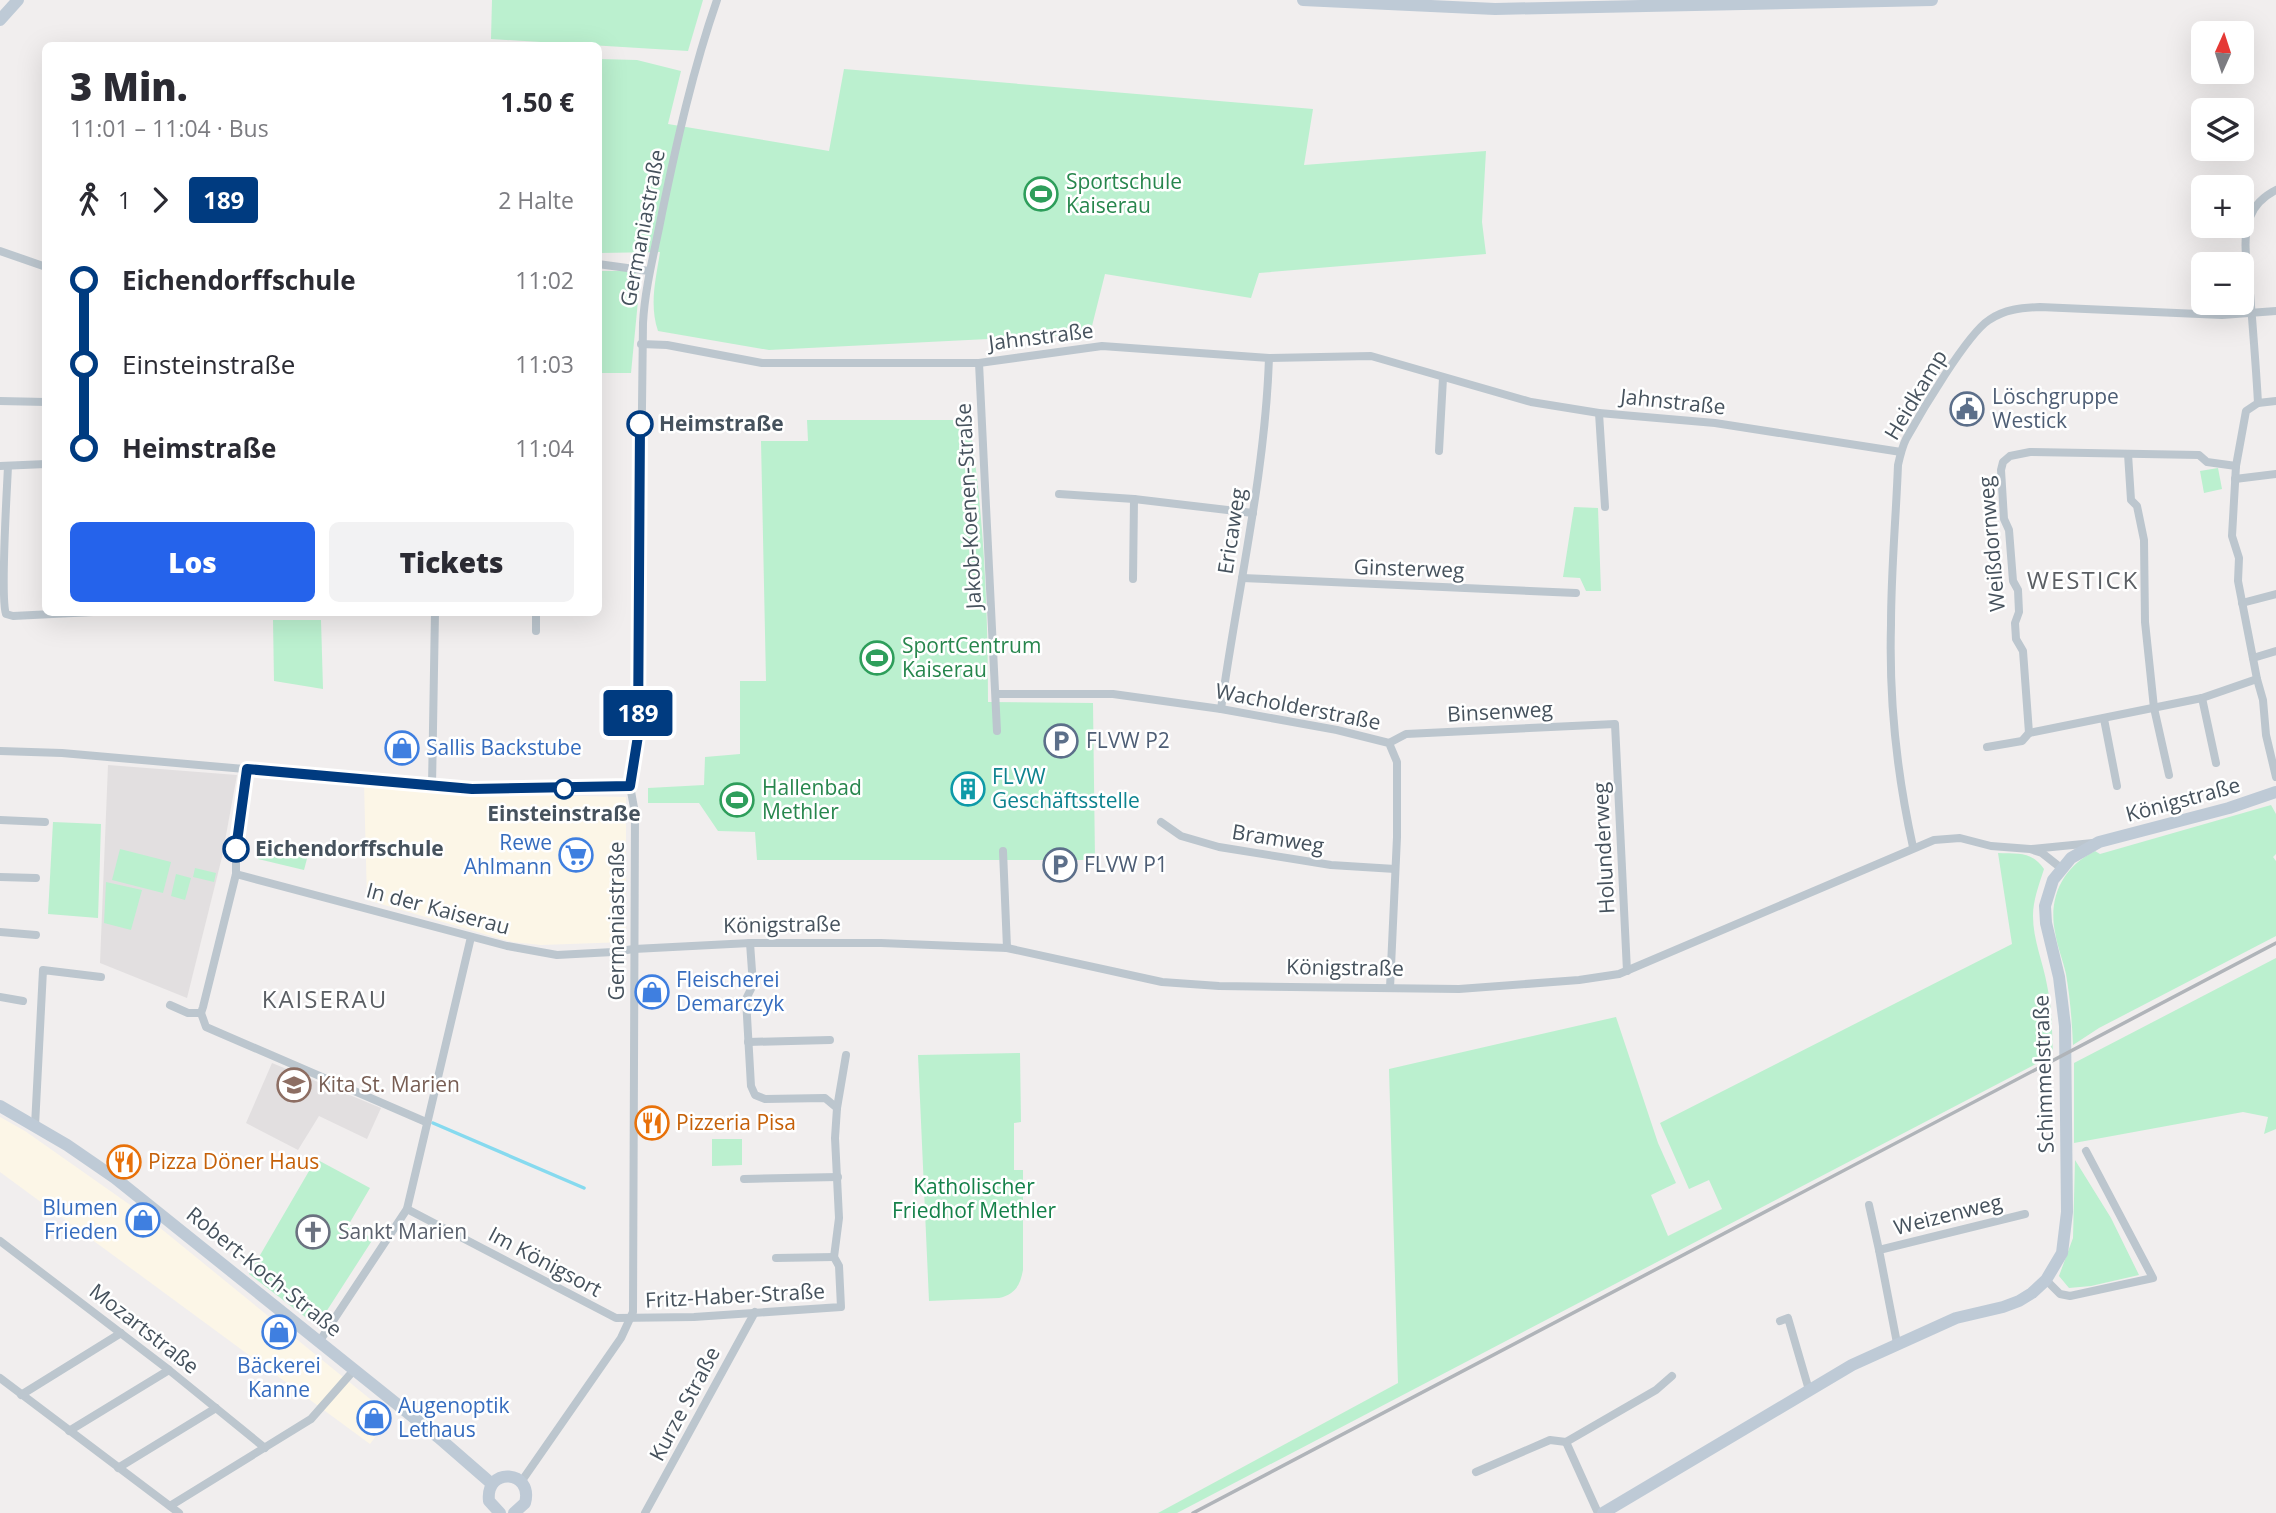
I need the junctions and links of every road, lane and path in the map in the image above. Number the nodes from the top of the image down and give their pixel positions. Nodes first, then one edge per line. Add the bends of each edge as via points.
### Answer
1 (18, 0) edge
2 (717, 0) edge
3 (1303, 0) edge
4 (1932, 0) edge
5 (1495, 4) edge
6 (0, 20) edge
7 (2276, 190) edge
8 (0, 251) edge
9 (2248, 252) edge
10 (602, 265) edge
11 (42, 266) edge
12 (649, 271) junction
13 (2276, 311) edge
14 (2254, 313) edge
15 (2191, 314) edge
16 (2252, 315) edge
17 (641, 344) junction
18 (1269, 358) junction
19 (979, 363) junction
20 (1443, 378) junction
21 (0, 401) edge
22 (2276, 401) edge
23 (42, 402) edge
24 (2258, 403) junction
25 (1599, 413) junction
26 (1439, 451) dead end
27 (1901, 452) junction
28 (2128, 454) junction
29 (42, 464) edge
30 (4, 466) edge
31 (2235, 466) junction
32 (2276, 474) edge
33 (2235, 479) junction
34 (1059, 494) dead end
35 (1134, 499) junction
36 (1605, 507) dead end
37 (1253, 513) junction
38 (1242, 578) junction
39 (1133, 579) dead end
40 (1576, 593) dead end
41 (2276, 594) edge
42 (2242, 603) junction
43 (42, 615) edge
44 (435, 616) edge
45 (536, 616) edge
46 (536, 631) dead end
47 (2276, 651) edge
48 (2253, 659) junction
49 (2257, 679) junction
50 (996, 694) junction
51 (2202, 698) junction
52 (2154, 708) junction
53 (1221, 709) junction
54 (2104, 719) junction
55 (1615, 724) joint
56 (997, 731) dead end
57 (2029, 733) junction
58 (1389, 743) junction
59 (1987, 747) dead end
60 (0, 751) edge
61 (2216, 764) dead end
62 (247, 769) junction
63 (2169, 775) dead end
64 (2276, 777) edge
65 (432, 786) junction
66 (630, 786) junction
67 (2117, 786) dead end
68 (2276, 792) edge
69 (0, 820) edge
70 (45, 822) dead end
71 (1161, 822) dead end
72 (2099, 842) junction
73 (1913, 847) junction
74 (2030, 849) junction
75 (1003, 851) dead end
76 (2060, 868) junction
77 (1395, 869) junction
78 (236, 874) junction
79 (0, 877) edge
80 (36, 878) dead end
81 (0, 932) edge
82 (36, 935) dead end
83 (471, 937) junction
84 (750, 943) junction
85 (1007, 948) junction
86 (634, 949) junction
87 (1627, 971) junction
88 (101, 977) dead end
89 (1390, 988) junction
90 (0, 997) edge
91 (23, 1001) dead end
92 (170, 1005) dead end
93 (201, 1013) junction
94 (830, 1040) dead end
95 (748, 1042) junction
96 (846, 1055) dead end
97 (0, 1106) edge
98 (837, 1108) junction
99 (426, 1122) junction
100 (35, 1126) junction
101 (2086, 1151) dead end
102 (838, 1177) junction
103 (744, 1179) dead end
104 (1869, 1205) dead end
105 (407, 1209) junction
106 (2025, 1214) dead end
107 (0, 1241) edge
108 (1879, 1250) junction
109 (834, 1257) junction
110 (776, 1258) dead end
111 (2046, 1280) junction
112 (755, 1312) junction
113 (631, 1319) junction
114 (1780, 1321) dead end
115 (121, 1333) junction
116 (319, 1342) junction
117 (1897, 1343) junction
118 (169, 1370) junction
119 (354, 1370) junction
120 (1672, 1376) dead end
121 (0, 1378) edge
122 (1809, 1390) junction
123 (22, 1395) junction
124 (216, 1408) junction
125 (69, 1431) junction
126 (1566, 1442) junction
127 (265, 1448) junction
128 (118, 1468) junction
129 (1476, 1472) dead end
130 (521, 1482) junction
131 (492, 1484) junction
132 (170, 1506) junction
133 (521, 1511) edge
134 (497, 1512) edge
135 (179, 1513) edge
136 (645, 1513) edge
137 (1600, 1513) edge

1 - 6 street
2 - 12 street, Germaniastraße via 685,110
3 - 5 street
4 - 5 street
7 - 9 street via 2256,205 2249,219
8 - 11 street
10 - 12 street
12 - 17 street, Germaniastraße
13 - 14 street, Heidkamp
15 - 27 street, Heidkamp via 2040,307 2001,312 1975,333
16 - 24 street
17 - 19 street, Jahnstraße via 762,363
17 - 66 street, Germaniastraße via 638,725
18 - 19 street, Jahnstraße via 1101,346
18 - 20 street, Jahnstraße via 1371,356
18 - 37 street, Ericaweg
19 - 50 street, Jakob-Koenen-Straße
20 - 25 street, Jahnstraße via 1531,402
20 - 26 street
21 - 23 street
22 - 24 street
24 - 31 street via 2246,411
25 - 27 street, Jahnstraße via 1715,424
25 - 36 street
27 - 73 street, Heidkamp via 1891,628 1903,802
28 - 31 street, Weißdornweg via 2199,455 2207,462
28 - 52 street via 2131,500 2137,506 2144,540 2145,622
28 - 57 street, Weißdornweg via 2030,452 2003,462 2004,519 2010,530 2013,581 2018,590 2016,639 2023,651
29 - 30 street
30 - 43 street via 4,609 13,616
31 - 33 street
32 - 33 street
33 - 42 street via 2232,536 2239,558
34 - 35 street
35 - 37 street
35 - 39 street
37 - 38 street, Ericaweg
38 - 40 street, Ginsterweg
38 - 53 street, Ericaweg
41 - 42 street
42 - 48 street
44 - 65 street
45 - 46 street
47 - 48 street
48 - 49 street
49 - 51 street
49 - 64 street
50 - 53 street, Wacholderstraße via 1113,694
50 - 56 street, Jakob-Koenen-Straße
51 - 52 street
51 - 61 street
52 - 54 street
52 - 63 street
53 - 58 street, Wacholderstraße
54 - 57 street
54 - 67 street
55 - 58 street, Binsenweg via 1406,734
55 - 87 street, Holunderweg
57 - 59 street via 2022,741
58 - 77 street, Wacholderstraße via 1397,762
60 - 62 street
62 - 65 street
62 - 78 street
65 - 66 street
66 - 86 street, Germaniastraße via 635,813
68 - 72 street, Königstraße
69 - 70 street
71 - 77 street, Bramweg via 1181,836 1219,847 1331,865
72 - 74 street, Königstraße
72 - 76 street, Königstraße
73 - 74 street, Königstraße via 1949,837
73 - 87 street, Königstraße
74 - 76 street, Königstraße
75 - 85 street
76 - 111 street, Schimmelstraße via 2045,906 2065,1026 2067,1212 2062,1253
77 - 89 street, Wacholderstraße
78 - 83 street, In der Kaiserau
78 - 93 street
79 - 80 street
81 - 82 street
83 - 86 street, In der Kaiserau via 557,955
83 - 99 street
84 - 85 street, Königstraße
84 - 86 street, Königstraße
84 - 95 street via 753,985 746,999
85 - 89 street, Königstraße via 1176,983
86 - 113 street, Germaniastraße
87 - 89 street, Königstraße via 1513,986
88 - 100 street via 43,970
90 - 91 street
92 - 93 street
93 - 99 street via 206,1027
94 - 95 street
95 - 98 street via 755,1095 765,1099 825,1098
96 - 98 street
97 - 100 street, Robert-Koch-Straße
98 - 102 street
99 - 105 street
100 - 116 street, Robert-Koch-Straße via 115,1178
101 - 111 street, Schimmelstraße via 2153,1278 2070,1296 2060,1294
102 - 103 street
102 - 109 street
104 - 108 street, Weizenweg
105 - 113 street, Im Königsort via 604,1313
105 - 116 street
106 - 108 street, Weizenweg
107 - 115 street, Mozartstraße
108 - 117 street, Weizenweg
109 - 110 street
109 - 112 street, Fritz-Haber-Straße via 839,1266 841,1307
111 - 117 street, Schimmelstraße via 2019,1301 1956,1318
112 - 113 street, Fritz-Haber-Straße
112 - 136 street, Kurze Straße
113 - 130 street, Germaniastraße
114 - 122 street via 1788,1318
115 - 118 street, Mozartstraße
115 - 123 street
116 - 119 street, Robert-Koch-Straße
117 - 122 street, Schimmelstraße
118 - 124 street, Mozartstraße
118 - 125 street
119 - 127 street via 312,1419
119 - 131 street, Robert-Koch-Straße
120 - 126 street
121 - 123 street
122 - 137 street, Schimmelstraße
123 - 125 street
124 - 127 street, Mozartstraße
124 - 128 street
125 - 128 street
126 - 129 street via 1550,1440
126 - 137 street, Schimmelstraße
127 - 132 street
128 - 132 street
130 - 131 street via 509,1476
130 - 133 street via 526,1492
131 - 134 street via 489,1501
132 - 135 street

